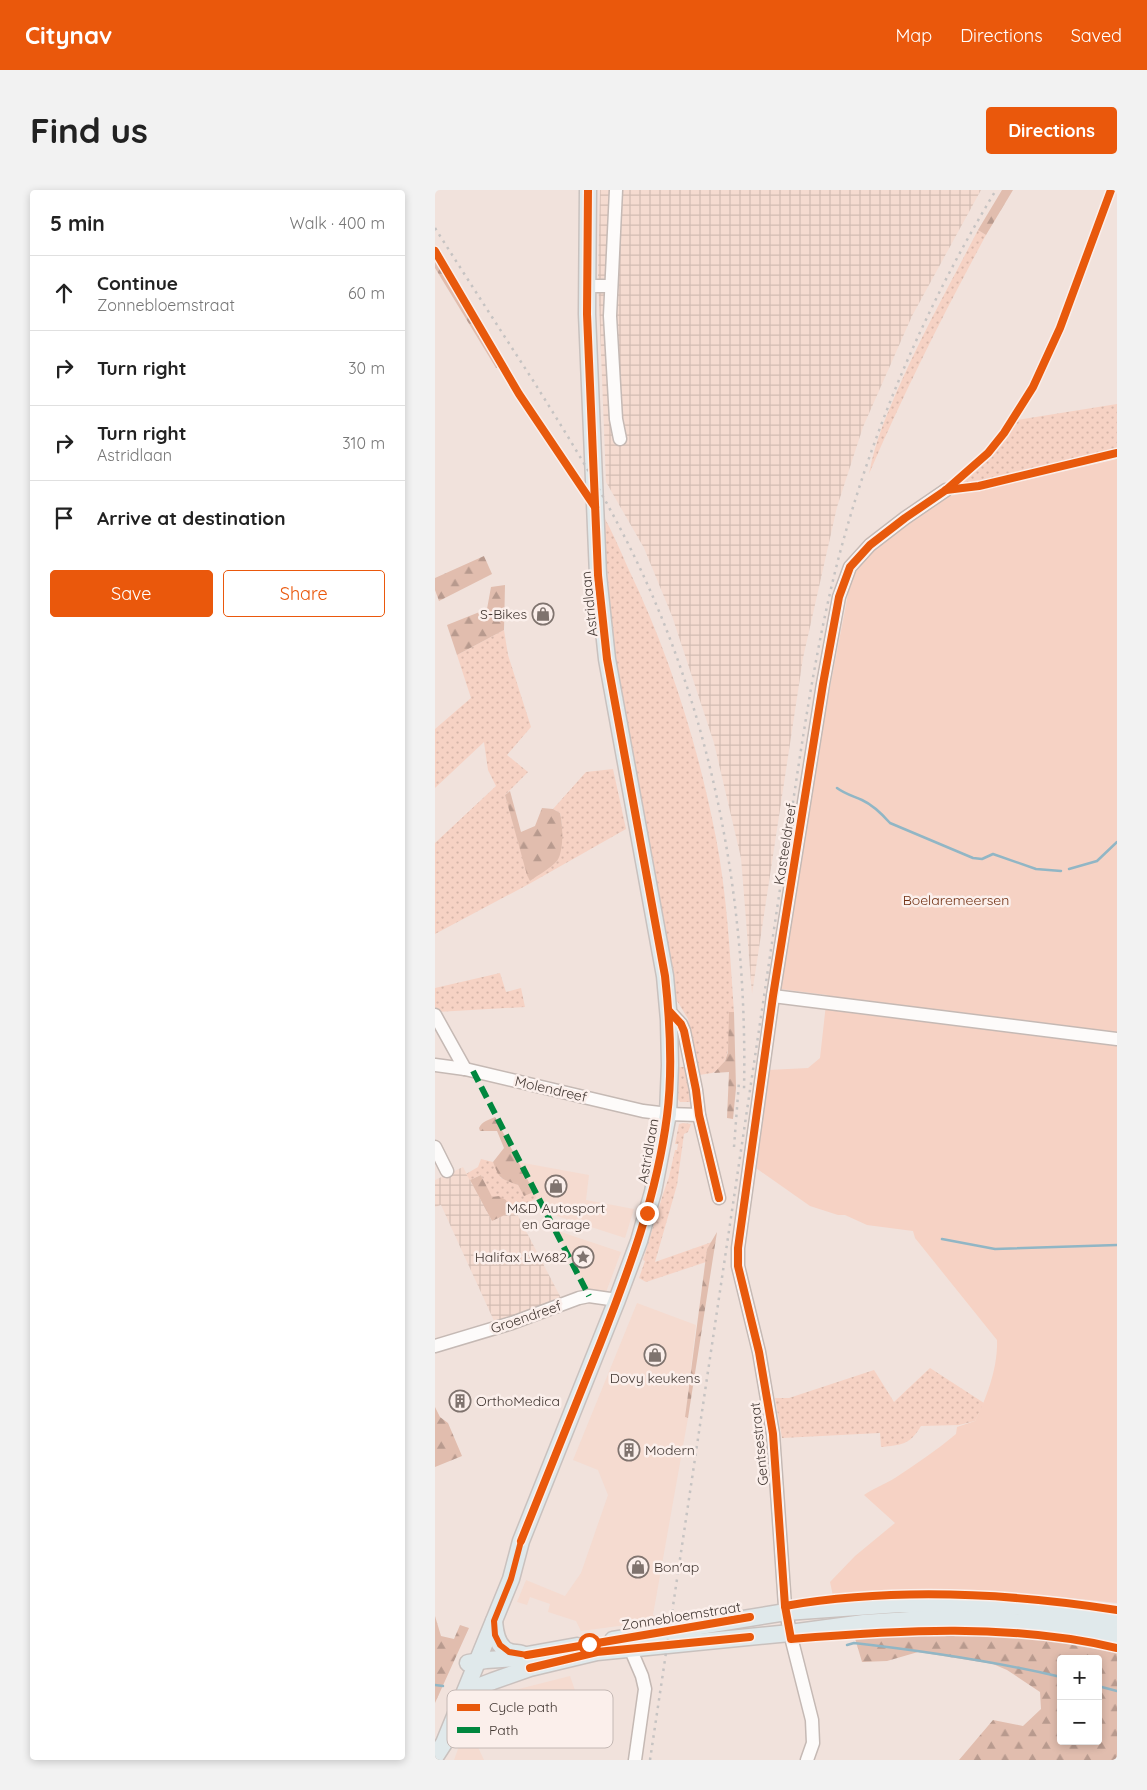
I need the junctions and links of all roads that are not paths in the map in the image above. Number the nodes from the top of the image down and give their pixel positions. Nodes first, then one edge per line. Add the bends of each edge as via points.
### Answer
1 (588, 190) edge
2 (616, 190) edge
3 (587, 286) junction
4 (611, 286) junction
5 (620, 439) dead end
6 (946, 490) dead end
7 (773, 996) junction
8 (669, 1011) junction
9 (435, 1015) edge
10 (1117, 1039) edge
11 (435, 1065) edge
12 (465, 1069) junction
13 (668, 1114) junction
14 (699, 1115) junction
15 (435, 1147) edge
16 (447, 1171) dead end
17 (719, 1198) dead end
18 (739, 1248) joint
19 (617, 1300) junction
20 (435, 1346) edge
21 (521, 1541) junction
22 (786, 1612) junction
23 (494, 1621) junction
24 (1117, 1623) edge
25 (790, 1633) junction
26 (1117, 1636) edge
27 (630, 1648) junction
28 (527, 1655) junction
29 (476, 1661) junction
30 (518, 1672) junction
31 (463, 1690) edge
32 (476, 1690) edge
33 (447, 1726) edge
34 (438, 1746) edge
35 (635, 1760) edge
36 (807, 1760) edge

1 - 3 main road, Astridlaan
2 - 4 street
3 - 4 street
3 - 8 main road, Astridlaan via 597,556 605,643
4 - 5 street via 611,339
6 - 7 street, Kasteeldreef via 870,545 850,568 839,597
7 - 10 street
7 - 18 street, Kasteeldreef
8 - 13 main road, Astridlaan
8 - 14 street, Astridlaan via 684,1031
9 - 12 street
11 - 12 street, Molendreef
12 - 13 street, Molendreef
13 - 14 street, Astridlaan
13 - 19 main road, Astridlaan via 653,1192
14 - 17 street, Astridlaan
15 - 16 street
18 - 22 street, Gentsestraat via 738,1266 759,1352 773,1434
19 - 20 street, Groendreef via 589,1296 579,1298 512,1323
19 - 21 main road, Astridlaan
21 - 23 main road, Astridlaan via 511,1579
21 - 29 main road, Astridlaan via 509,1556 475,1640
22 - 24 main road, Zonnebloemstraat via 900,1604 961,1604 1020,1607
22 - 25 street, Gentsestraat
22 - 28 main road, Zonnebloemstraat
23 - 28 main road via 495,1635 502,1647 509,1652
23 - 29 main road, Astridlaan
25 - 26 main road, Zonnebloemstraat via 925,1619 1025,1622
25 - 27 main road, Zonnebloemstraat
25 - 36 street, Gentsestraat via 812,1720 813,1744
27 - 30 main road, Zonnebloemstraat via 597,1652
27 - 35 street via 645,1689
28 - 29 main road, Zonnebloemstraat
29 - 30 main road via 491,1674
29 - 31 main road, Astridlaan
30 - 32 main road
33 - 34 main road, Astridlaan

